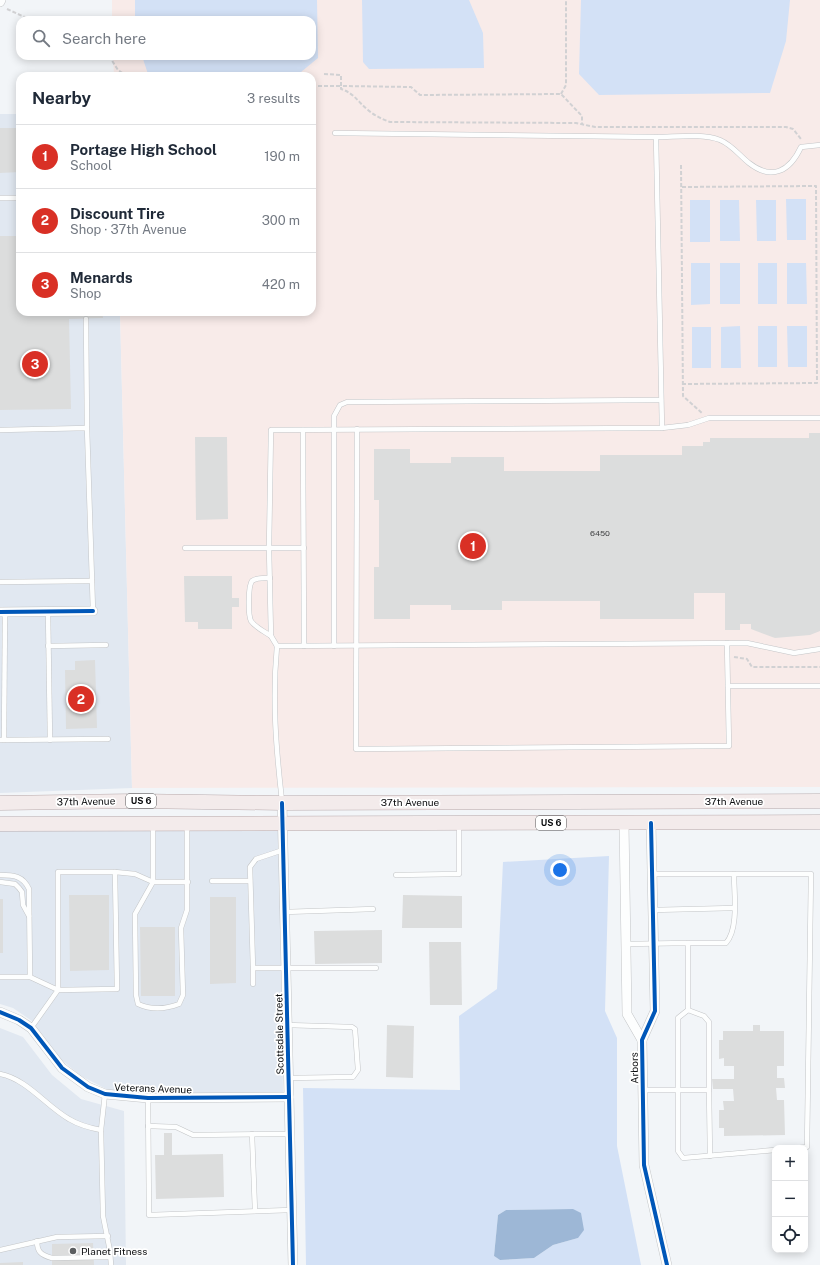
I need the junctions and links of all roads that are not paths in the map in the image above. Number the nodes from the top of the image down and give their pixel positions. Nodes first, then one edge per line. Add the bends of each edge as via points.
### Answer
1 (335, 133) dead end
2 (656, 137) junction
3 (820, 146) edge
4 (0, 198) edge
5 (16, 198) edge
6 (86, 319) dead end
7 (661, 400) junction
8 (820, 418) edge
9 (87, 428) junction
10 (662, 428) junction
11 (357, 429) junction
12 (0, 430) edge
13 (303, 430) junction
14 (334, 430) junction
15 (185, 548) dead end
16 (269, 548) junction
17 (304, 548) junction
18 (270, 578) junction
19 (92, 580) junction
20 (0, 582) edge
21 (93, 611) joint
22 (2, 612) edge
23 (48, 612) junction
24 (271, 636) junction
25 (727, 643) junction
26 (2, 644) edge
27 (106, 645) dead end
28 (48, 646) junction
29 (277, 646) junction
30 (304, 646) junction
31 (334, 646) junction
32 (355, 646) junction
33 (820, 649) edge
34 (728, 686) junction
35 (820, 686) edge
36 (108, 739) dead end
37 (2, 740) edge
38 (50, 740) junction
39 (820, 801) edge
40 (0, 803) edge
41 (282, 803) junction
42 (820, 822) edge
43 (153, 823) junction
44 (187, 823) junction
45 (624, 823) junction
46 (651, 823) junction
47 (0, 824) edge
48 (283, 824) junction
49 (459, 824) junction
50 (283, 850) junction
51 (115, 872) junction
52 (652, 874) junction
53 (734, 874) junction
54 (0, 875) edge
55 (396, 875) dead end
56 (212, 881) dead end
57 (250, 881) junction
58 (0, 882) edge
59 (153, 882) junction
60 (188, 882) junction
61 (734, 908) junction
62 (373, 910) dead end
63 (653, 910) junction
64 (285, 912) junction
65 (30, 918) junction
66 (653, 943) junction
67 (688, 943) junction
68 (626, 944) junction
69 (253, 968) junction
70 (286, 968) junction
71 (376, 968) dead end
72 (0, 977) edge
73 (30, 977) junction
74 (253, 984) dead end
75 (58, 990) junction
76 (688, 1010) junction
77 (0, 1012) edge
78 (287, 1025) junction
79 (31, 1028) junction
80 (642, 1040) junction
81 (0, 1074) edge
82 (288, 1078) junction
83 (643, 1090) junction
84 (678, 1090) junction
85 (709, 1090) junction
86 (105, 1094) junction
87 (148, 1098) junction
88 (289, 1098) junction
89 (148, 1126) junction
90 (101, 1130) junction
91 (252, 1134) junction
92 (290, 1134) junction
93 (807, 1145) edge
94 (772, 1150) edge
95 (710, 1156) junction
96 (291, 1210) junction
97 (255, 1211) junction
98 (108, 1236) junction
99 (37, 1240) junction
100 (0, 1250) edge
101 (110, 1257) junction
102 (111, 1265) edge
103 (292, 1265) edge
104 (666, 1265) edge

1 - 2 lane
2 - 3 lane via 708,137 719,140 729,144 756,168 766,172 787,168 802,147
2 - 7 lane
4 - 5 lane
6 - 9 lane
7 - 10 lane
7 - 14 lane via 347,402 340,405 336,411
8 - 10 lane via 709,418 688,425
9 - 12 lane
9 - 19 lane
10 - 11 lane
11 - 14 lane
11 - 32 lane
13 - 14 lane
13 - 16 lane via 271,430
13 - 17 lane
14 - 31 lane
15 - 16 lane
16 - 17 lane
16 - 18 lane
17 - 30 lane
18 - 24 lane
18 - 24 lane via 252,581 249,586 252,623
19 - 20 lane
19 - 21 lane
21 - 23 street
22 - 23 street
22 - 26 lane
23 - 28 lane
24 - 29 lane
25 - 32 lane
25 - 33 lane via 752,643 794,653
25 - 34 lane
26 - 37 lane
27 - 28 lane
28 - 38 lane
29 - 30 lane
29 - 41 lane via 273,685 275,739
30 - 31 lane
31 - 32 lane
32 - 34 lane via 356,749 729,746
34 - 35 lane
36 - 38 lane
37 - 38 lane
39 - 41 main road, 37th Avenue / US 6
40 - 41 main road, 37th Avenue / US 6
41 - 48 street, Scottsdale Street
42 - 46 main road, US 6
43 - 44 main road, US 6
43 - 47 main road, US 6
43 - 59 lane
44 - 48 main road, US 6
44 - 60 lane
45 - 46 main road, US 6
45 - 49 main road, US 6
45 - 68 street, Arbors
46 - 52 street, Arbors
48 - 49 main road, US 6
48 - 50 street, Scottsdale Street
49 - 55 lane via 459,874
50 - 57 lane via 256,859 250,867
50 - 64 street, Scottsdale Street
51 - 59 lane via 135,874
51 - 75 lane via 58,872
51 - 75 lane via 117,989
52 - 53 lane
52 - 63 street, Arbors
53 - 61 lane
53 - 93 lane via 810,874
54 - 65 lane via 14,875 26,882 29,889
56 - 57 lane
57 - 69 lane
58 - 65 lane via 15,884 19,888 22,892 23,905
59 - 60 lane
59 - 60 lane via 135,914 136,995 138,1004 146,1008 179,1004 183,995 181,928 188,910
61 - 63 lane
61 - 67 lane via 732,937 726,943
62 - 64 lane
63 - 66 street, Arbors
64 - 70 street, Scottsdale Street
65 - 73 lane
66 - 67 lane
66 - 68 lane
66 - 80 street, Arbors via 655,1011
67 - 76 lane
68 - 80 street, Arbors via 627,1014
69 - 70 lane
69 - 74 lane
70 - 71 lane
70 - 78 street, Scottsdale Street
72 - 73 lane
73 - 75 lane
75 - 79 lane
76 - 84 lane via 678,1018
76 - 85 lane via 704,1016 709,1022
77 - 79 street, Veterans Avenue
78 - 82 street, Scottsdale Street
78 - 82 lane via 352,1027 355,1029 358,1070 353,1077
79 - 86 street, Veterans Avenue via 62,1068 88,1087
80 - 83 street, Arbors
81 - 90 lane via 18,1080 69,1119
82 - 88 street, Scottsdale Street
83 - 84 lane
83 - 104 street, Arbors via 644,1165
84 - 85 lane
84 - 95 lane via 678,1151 683,1158
85 - 95 lane
86 - 87 street, Veterans Avenue
86 - 90 lane
87 - 88 street, Veterans Avenue
87 - 89 lane
88 - 92 street, Scottsdale Street
89 - 91 lane via 176,1126 193,1135
89 - 97 lane via 149,1214
90 - 98 lane via 103,1216
91 - 92 lane
91 - 97 lane
92 - 96 street, Scottsdale Street
94 - 95 lane
96 - 97 lane
96 - 103 street, Scottsdale Street
98 - 99 lane
98 - 101 lane
99 - 100 lane
99 - 101 lane via 39,1252 52,1258
101 - 102 lane

